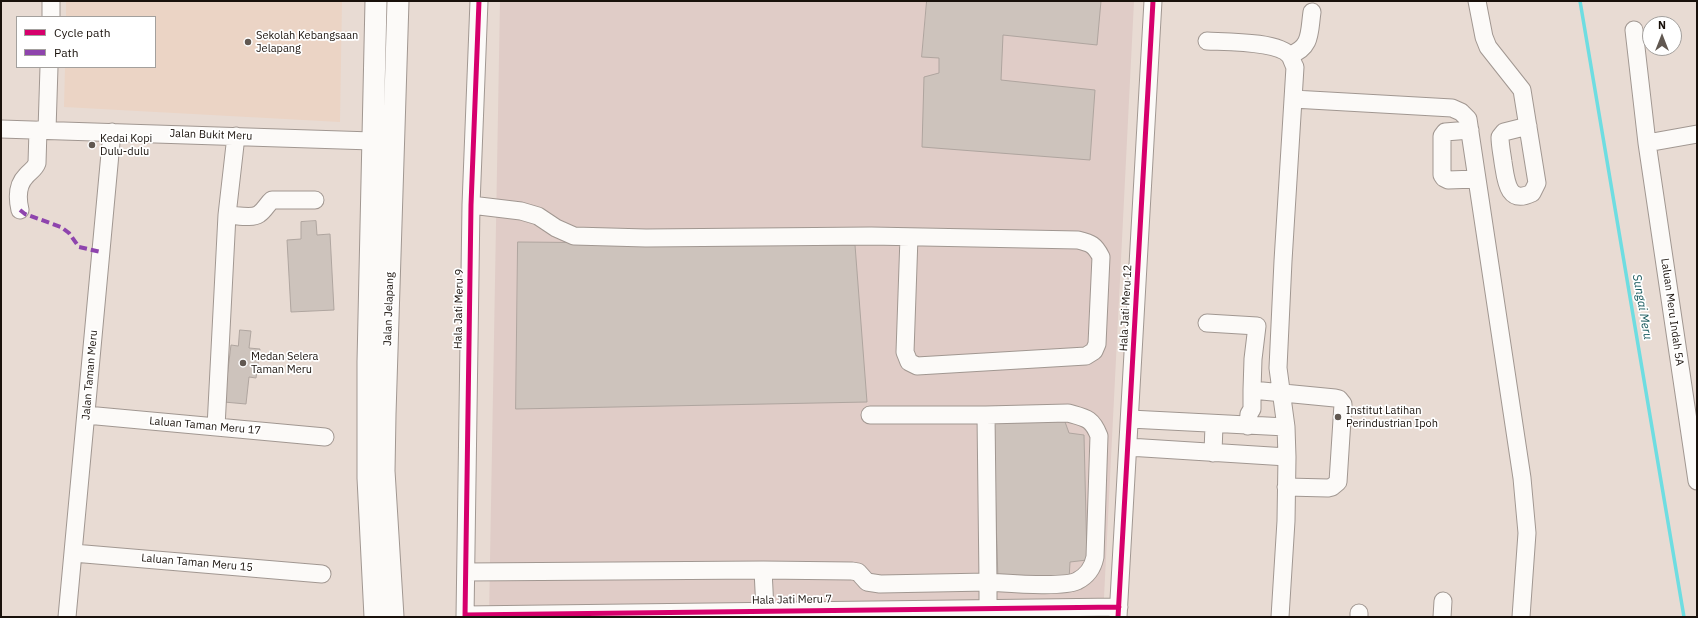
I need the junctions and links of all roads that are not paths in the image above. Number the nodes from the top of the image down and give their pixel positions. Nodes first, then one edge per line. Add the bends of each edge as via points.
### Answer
1 (51, 1) edge
2 (376, 1) edge
3 (398, 1) edge
4 (479, 1) edge
5 (1153, 1) edge
6 (1477, 1) edge
7 (1312, 12) dead end
8 (51, 16) edge
9 (1634, 30) dead end
10 (1207, 41) dead end
11 (1290, 55) junction
12 (49, 68) edge
13 (395, 94) junction
14 (1293, 99) junction
15 (1528, 126) dead end
16 (1, 129) edge
17 (43, 130) junction
18 (1470, 130) junction
19 (112, 132) junction
20 (1697, 134) edge
21 (236, 136) junction
22 (372, 141) junction
23 (1647, 143) junction
24 (1477, 179) junction
25 (392, 183) junction
26 (315, 200) dead end
27 (471, 205) junction
28 (20, 210) dead end
29 (227, 214) junction
30 (908, 237) junction
31 (1207, 323) dead end
32 (1257, 326) junction
33 (1280, 326) junction
34 (1252, 390) junction
35 (1282, 392) junction
36 (86, 414) junction
37 (986, 414) junction
38 (870, 415) dead end
39 (1130, 420) junction
40 (1214, 425) junction
41 (1248, 426) junction
42 (216, 427) junction
43 (1286, 427) junction
44 (325, 437) dead end
45 (1128, 447) junction
46 (1213, 453) junction
47 (1287, 457) junction
48 (1697, 481) edge
49 (1286, 487) junction
50 (73, 553) junction
51 (763, 570) junction
52 (466, 572) junction
53 (322, 574) dead end
54 (988, 582) junction
55 (988, 608) junction
56 (765, 610) junction
57 (1119, 612) edge
58 (879, 613) edge
59 (736, 614) edge
60 (465, 616) edge
61 (67, 617) edge
62 (375, 617) edge
63 (392, 617) edge
64 (1280, 617) edge
65 (1521, 617) edge

1 - 8 street
2 - 22 main road, Jalan Jelapang
3 - 13 main road, Jalan Jelapang
4 - 27 street, Hala Jati Meru 9
5 - 39 street, Hala Jati Meru 12
6 - 15 street via 1488,47 1522,90
7 - 11 street via 1308,43 1300,52
9 - 23 street, Laluan Meru Indah 5A
10 - 11 street via 1264,44
11 - 14 street via 1294,67
12 - 17 street
13 - 22 main road via 387,127 382,135
13 - 25 main road, Jalan Jelapang
14 - 18 street via 1452,108 1465,115
14 - 33 street
16 - 17 street, Jalan Bukit Meru
17 - 19 street, Jalan Bukit Meru
17 - 28 street via 37,164 21,182 18,190
18 - 24 street
18 - 24 street via 1445,132 1442,136 1442,175 1448,180
19 - 21 street, Jalan Bukit Meru
19 - 36 street, Jalan Taman Meru
20 - 23 street
21 - 22 street, Jalan Bukit Meru
21 - 29 street
22 - 25 main road via 386,156
22 - 62 main road, Jalan Jelapang via 368,478
23 - 48 street, Laluan Meru Indah 5A
24 - 65 street via 1522,478 1527,533
25 - 63 main road, Jalan Jelapang via 384,471
26 - 29 street via 272,200 256,216
27 - 30 street via 521,211 538,216 574,236
27 - 52 street, Hala Jati Meru 9
29 - 42 street
30 - 30 street via 1088,242 1097,248 1101,257 1097,344 1094,351 1086,356 917,366 909,362 905,352
31 - 32 street
32 - 33 street
32 - 34 street
33 - 35 street via 1278,368
34 - 35 street
34 - 41 street via 1252,409
35 - 43 street
35 - 49 street via 1335,398 1341,401 1344,409 1338,482 1328,488
36 - 42 street, Laluan Taman Meru 17
36 - 50 street, Jalan Taman Meru
37 - 38 street
37 - 54 street
37 - 54 street via 1068,413 1089,420 1099,436 1093,566 1085,576 1068,584
39 - 40 street
39 - 45 street, Hala Jati Meru 12
40 - 41 street
40 - 46 street
41 - 43 street
42 - 44 street, Laluan Taman Meru 17
43 - 47 street
45 - 46 street
45 - 57 street, Hala Jati Meru 12
46 - 47 street
47 - 49 street
49 - 64 street
50 - 53 street, Laluan Taman Meru 15
50 - 61 street, Jalan Taman Meru
51 - 52 street
51 - 54 street via 852,570 868,582 880,584
51 - 56 street
52 - 60 street, Hala Jati Meru 9
54 - 55 street
55 - 57 street, Hala Jati Meru 7
55 - 58 street, Hala Jati Meru 7
56 - 58 street, Hala Jati Meru 7
56 - 59 street, Hala Jati Meru 7
59 - 60 street, Hala Jati Meru 7

